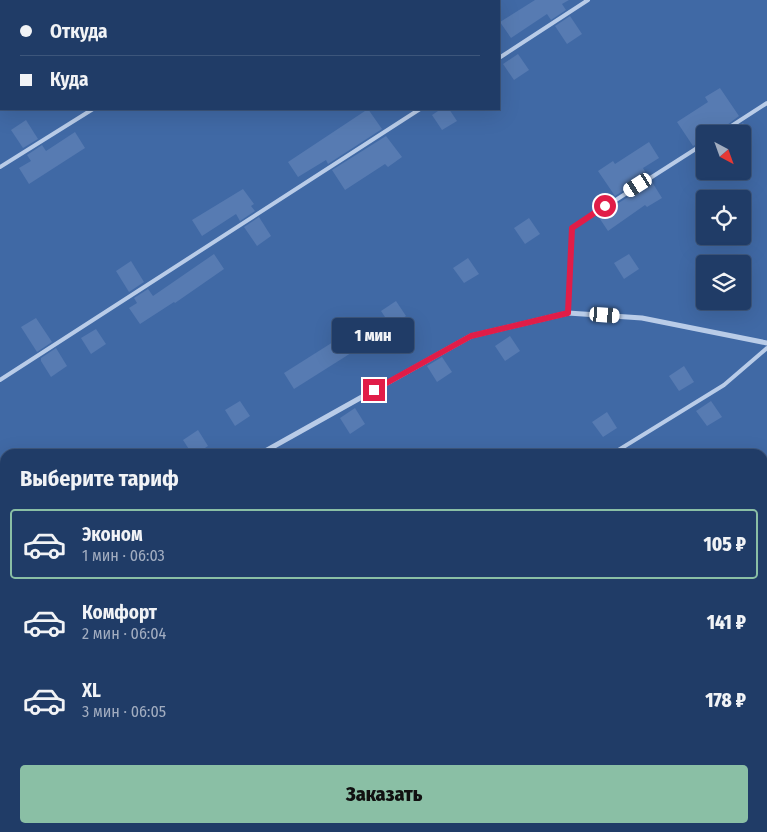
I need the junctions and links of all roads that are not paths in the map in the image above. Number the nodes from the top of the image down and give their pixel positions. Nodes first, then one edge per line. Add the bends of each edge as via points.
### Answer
1 (588, 0) edge
2 (500, 57) edge
3 (767, 103) edge
4 (91, 110) edge
5 (418, 110) edge
6 (733, 125) edge
7 (696, 149) edge
8 (0, 167) edge
9 (568, 313) junction
10 (767, 343) edge
11 (767, 348) edge
12 (0, 380) edge
13 (269, 449) edge
14 (620, 449) edge

1 - 2 lane
3 - 6 lane
4 - 8 lane
5 - 12 lane
7 - 9 lane via 572,228
9 - 10 street via 642,318
9 - 13 street via 471,336
11 - 14 lane via 724,385

